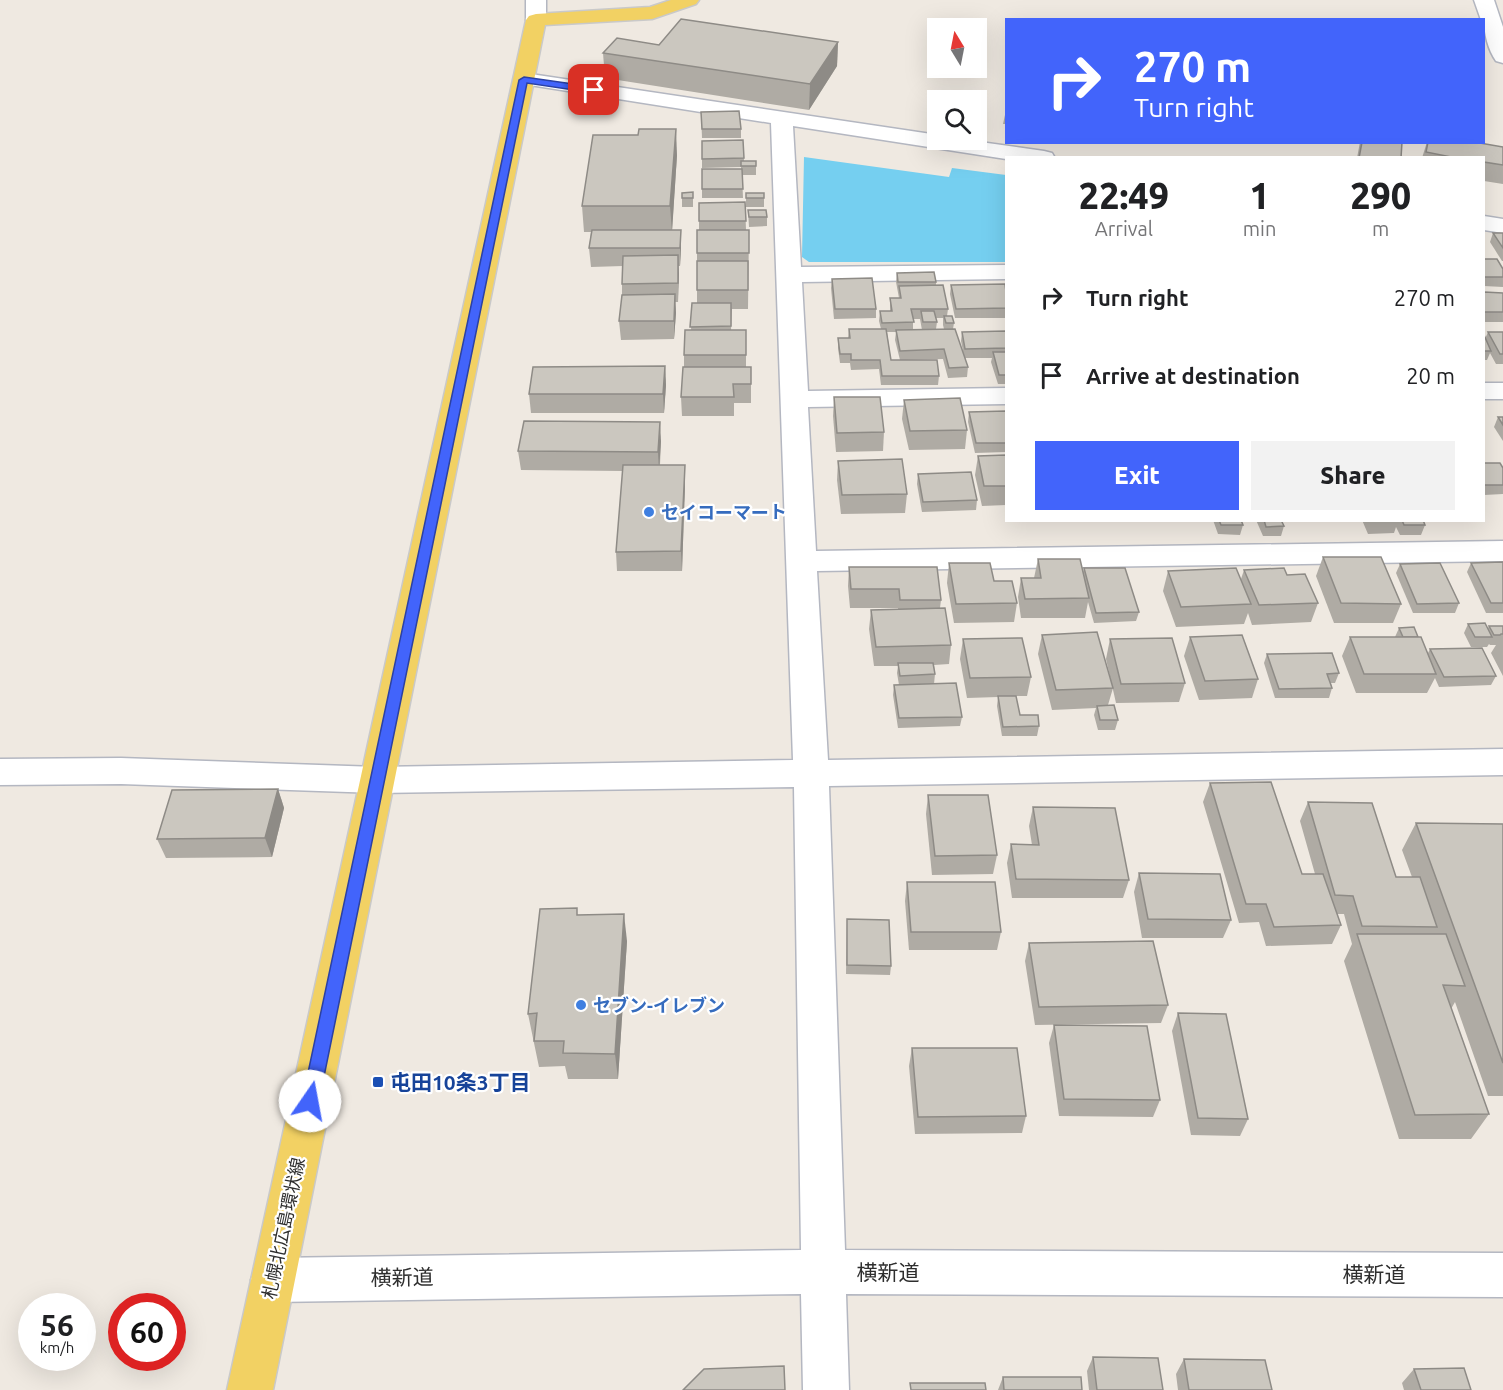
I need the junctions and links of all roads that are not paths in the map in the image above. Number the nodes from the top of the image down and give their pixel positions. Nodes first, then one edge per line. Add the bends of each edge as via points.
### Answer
1 (689, 0) edge
2 (1484, 0) edge
3 (536, 10) edge
4 (1501, 46) edge
5 (524, 80) junction
6 (782, 118) junction
7 (1031, 156) edge
8 (1485, 223) edge
9 (1503, 226) edge
10 (1005, 272) edge
11 (790, 275) junction
12 (1485, 391) edge
13 (1503, 392) edge
14 (1005, 396) edge
15 (795, 399) junction
16 (1503, 551) edge
17 (802, 561) junction
18 (1503, 762) edge
19 (0, 772) edge
20 (812, 772) junction
21 (377, 780) junction
22 (822, 1272) junction
23 (1503, 1275) edge
24 (273, 1280) junction
25 (250, 1390) edge
26 (826, 1390) edge

1 - 3 main road, 札幌北広島環状線 via 652,13
2 - 4 street
3 - 5 main road, 札幌北広島環状線
5 - 6 street
5 - 21 main road, 札幌北広島環状線
6 - 7 street
6 - 11 street
8 - 9 street
10 - 11 street
11 - 15 street
12 - 13 street
14 - 15 street
15 - 17 street
16 - 17 street
17 - 20 street
18 - 20 street
19 - 21 street via 120,771
20 - 21 street
20 - 22 street
21 - 24 main road, 札幌北広島環状線
22 - 23 street, 横新道
22 - 24 street, 横新道
22 - 26 street
24 - 25 main road, 札幌北広島環状線

